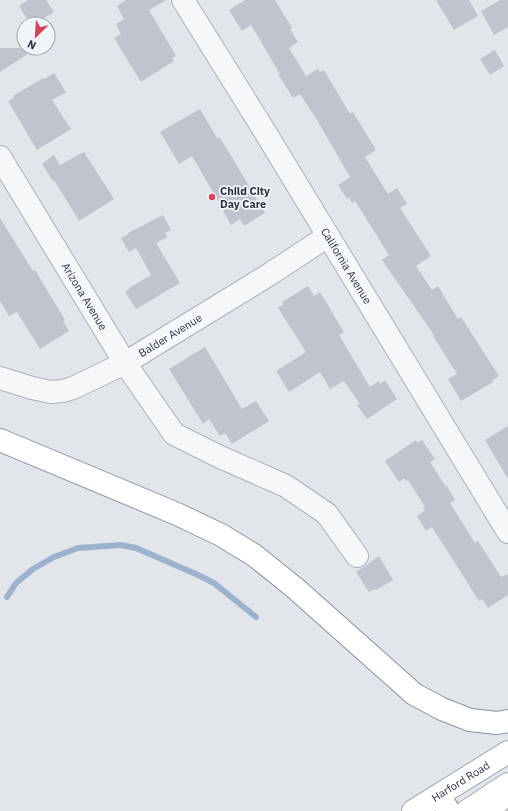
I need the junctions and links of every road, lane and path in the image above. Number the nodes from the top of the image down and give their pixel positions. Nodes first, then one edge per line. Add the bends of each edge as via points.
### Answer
1 (184, 0) edge
2 (0, 157) edge
3 (328, 236) junction
4 (125, 363) junction
5 (0, 378) edge
6 (0, 440) edge
7 (508, 532) edge
8 (357, 556) dead end
9 (508, 721) edge
10 (508, 752) edge
11 (508, 784) edge
12 (508, 793) edge
13 (444, 803) edge
14 (413, 811) edge
15 (467, 811) edge
16 (494, 811) edge

1 - 3 street, California Avenue
2 - 4 street, Arizona Avenue
3 - 4 street, Balder Avenue
3 - 7 street, California Avenue
4 - 5 street, Balder Avenue via 63,391 51,392
4 - 8 street, Arizona Avenue via 174,434 286,486 327,514
6 - 9 main road via 221,535 254,556 295,588 414,694 470,720 497,723
10 - 13 main road, Harford Road
11 - 15 main road
12 - 16 main road via 496,804
13 - 14 main road, Harford Road

